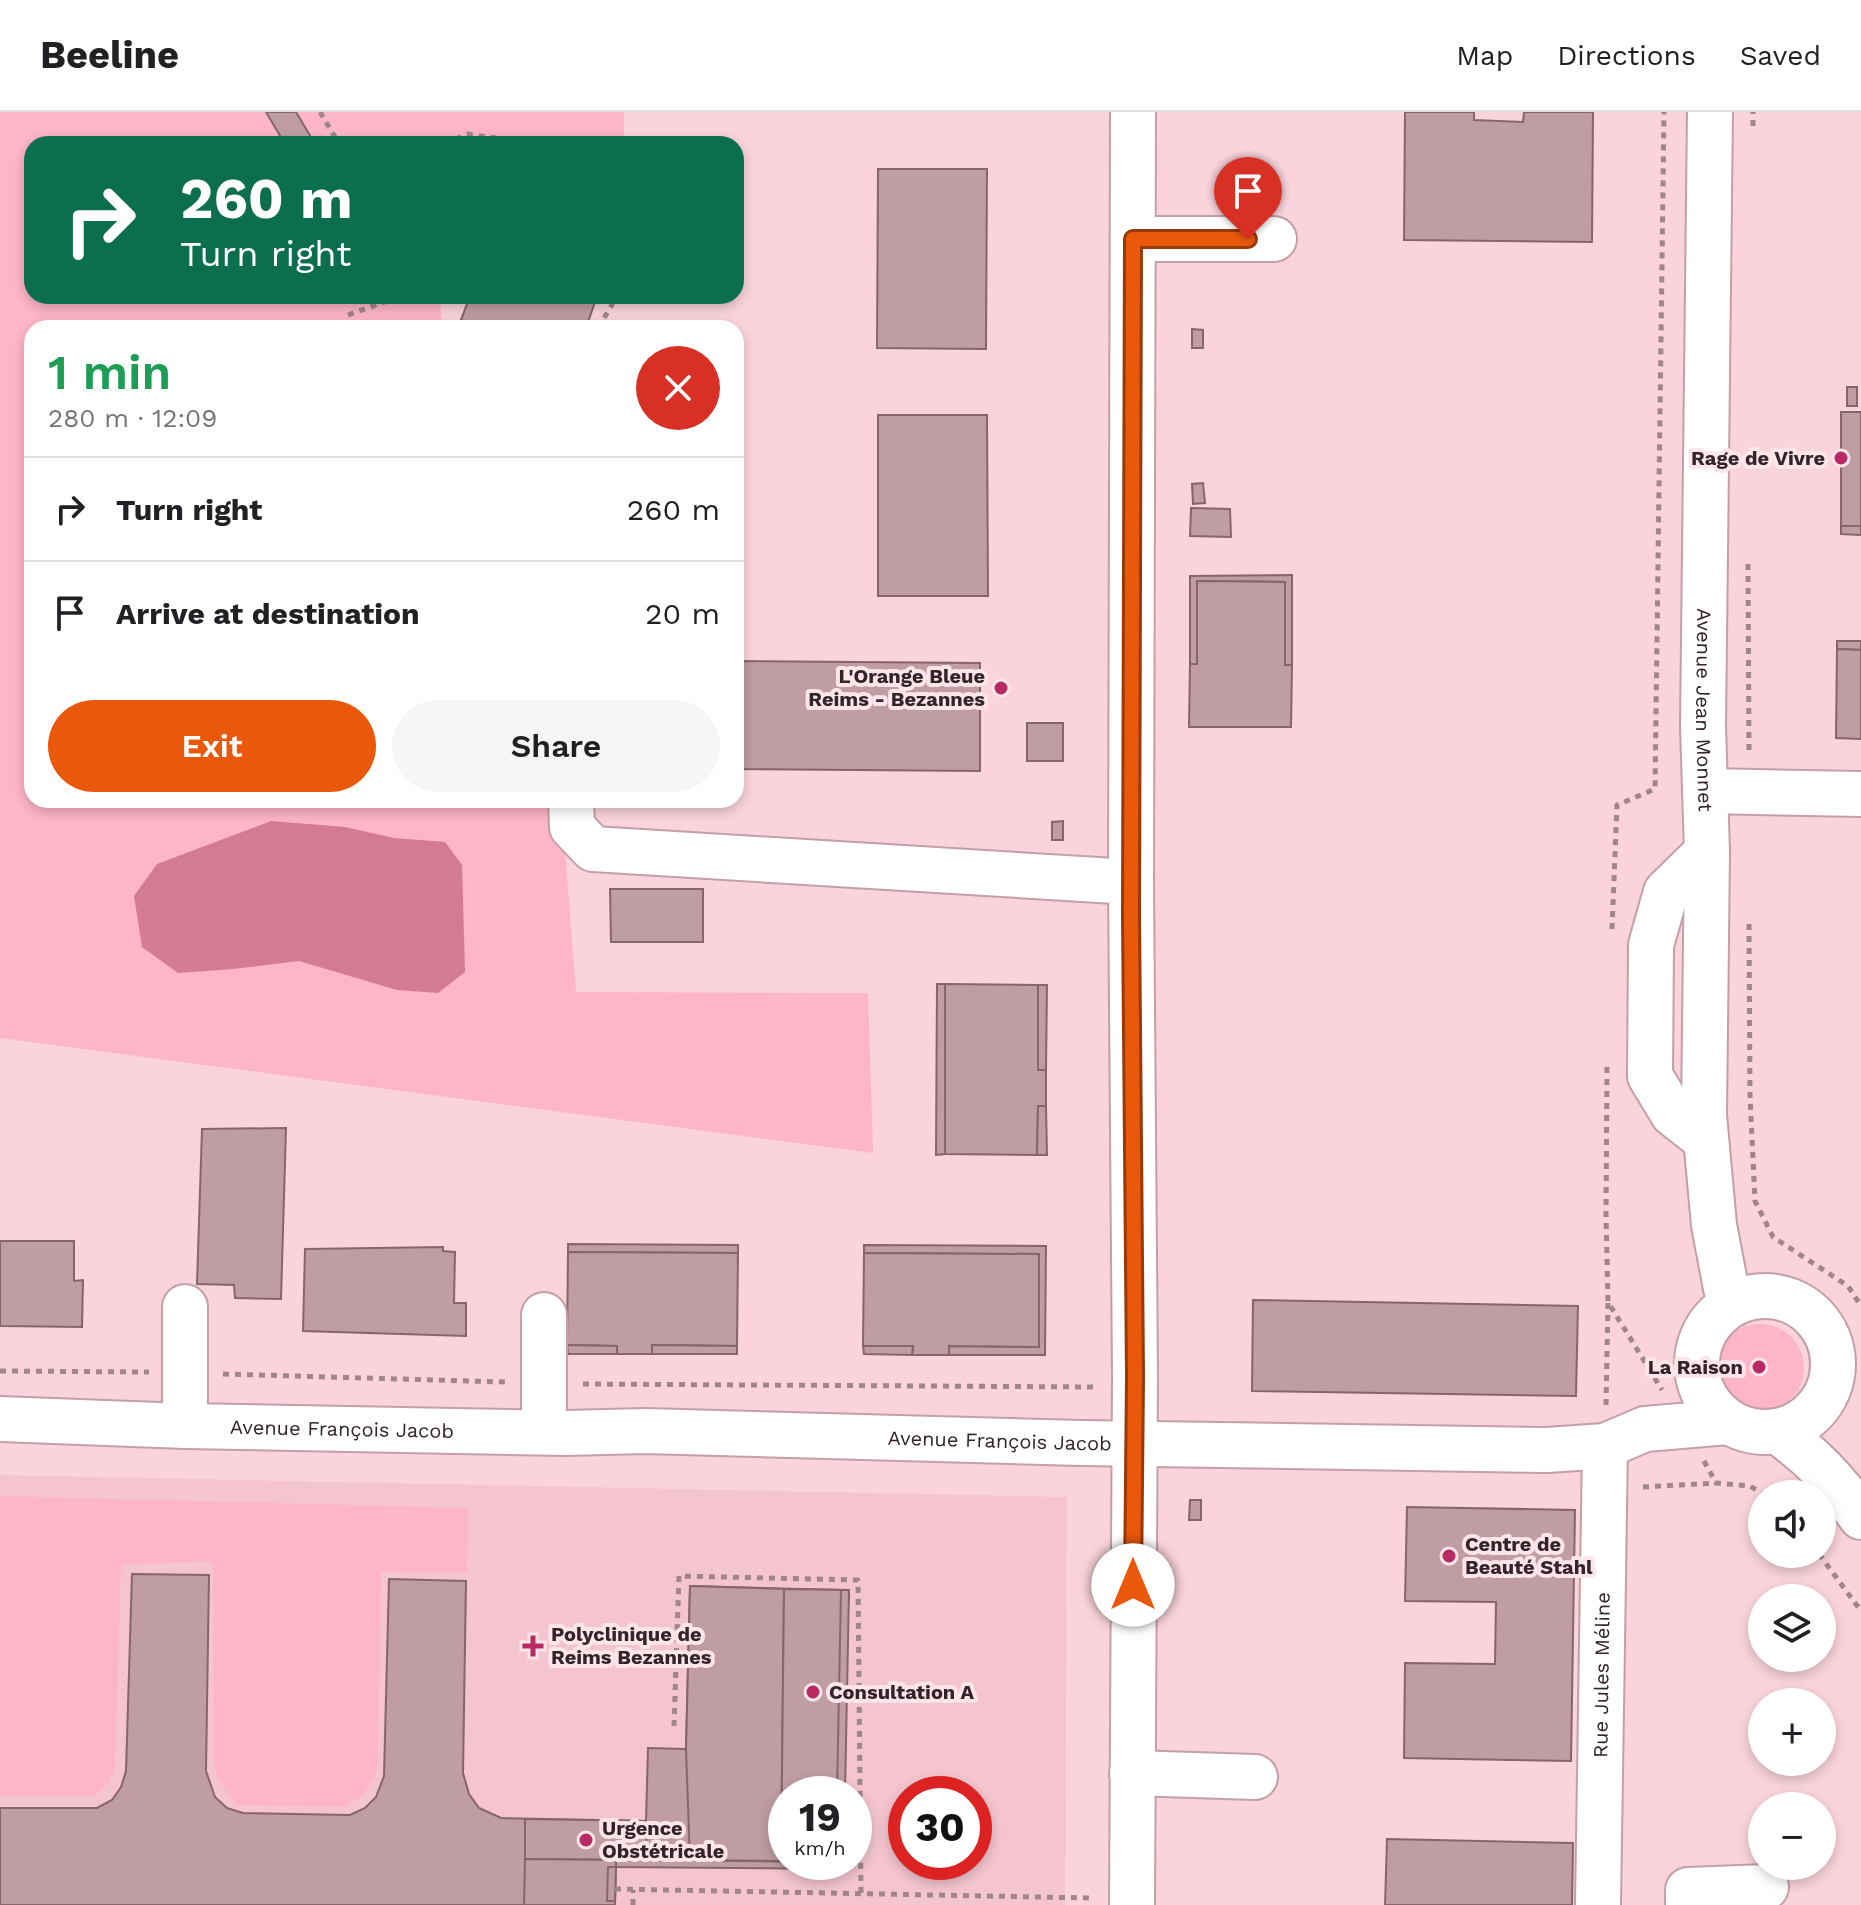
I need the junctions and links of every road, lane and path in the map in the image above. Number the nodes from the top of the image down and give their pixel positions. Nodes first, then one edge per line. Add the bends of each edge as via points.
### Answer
1 (320, 112) edge
2 (1133, 112) edge
3 (1664, 112) edge
4 (1710, 112) edge
5 (1753, 112) edge
6 (1753, 128) dead end
7 (334, 136) edge
8 (1133, 239) junction
9 (1274, 239) dead end
10 (379, 304) edge
11 (348, 315) dead end
12 (1748, 555) dead end
13 (1705, 791) junction
14 (1749, 791) junction
15 (1861, 794) edge
16 (571, 808) edge
17 (1131, 882) junction
18 (1749, 913) dead end
19 (1612, 942) dead end
20 (1607, 1064) dead end
21 (1608, 1302) junction
22 (1735, 1303) junction
23 (1861, 1306) edge
24 (185, 1307) dead end
25 (544, 1315) dead end
26 (1673, 1407) junction
27 (0, 1419) edge
28 (1796, 1421) junction
29 (185, 1426) junction
30 (544, 1432) junction
31 (1133, 1444) junction
32 (1605, 1446) junction
33 (1748, 1486) edge
34 (1849, 1500) edge
35 (1829, 1568) edge
36 (1861, 1611) edge
37 (674, 1726) dead end
38 (1132, 1773) junction
39 (1255, 1777) dead end
40 (1766, 1887) dead end
41 (615, 1889) dead end
42 (633, 1890) junction
43 (861, 1894) junction
44 (1112, 1901) edge
45 (633, 1905) edge
46 (1598, 1905) edge
47 (1688, 1905) edge

1 - 7 path
2 - 8 street
3 - 19 path via 1655,789 1617,805
4 - 13 street, Avenue Jean Monnet
5 - 6 path
8 - 9 street
8 - 17 street
10 - 11 path
12 - 14 path
13 - 14 street
13 - 22 street, Avenue Jean Monnet via 1704,1115 1714,1225 1726,1288
14 - 15 street
16 - 17 street via 572,827 593,849
17 - 31 street
18 - 23 path via 1755,1201 1773,1237 1848,1286
20 - 21 path
21 - 26 path
21 - 32 path
22 - 26 street via 1709,1325
22 - 28 street via 1785,1299 1824,1331 1832,1356 1831,1381 1824,1397
24 - 29 street
25 - 30 street
26 - 28 street, Avenue François Jacob via 1744,1429
26 - 32 street, Avenue François Jacob
26 - 33 path via 1716,1483
27 - 29 street, Avenue François Jacob
28 - 34 street
29 - 30 street, Avenue François Jacob
30 - 31 street, Avenue François Jacob
31 - 32 street, Avenue François Jacob via 1547,1450
31 - 38 street
32 - 46 street, Rue Jules Méline
35 - 36 path
37 - 43 path via 679,1576 858,1580
38 - 39 street
38 - 44 street
40 - 47 street via 1688,1890
41 - 42 path
42 - 43 path
42 - 45 path
43 - 44 path

